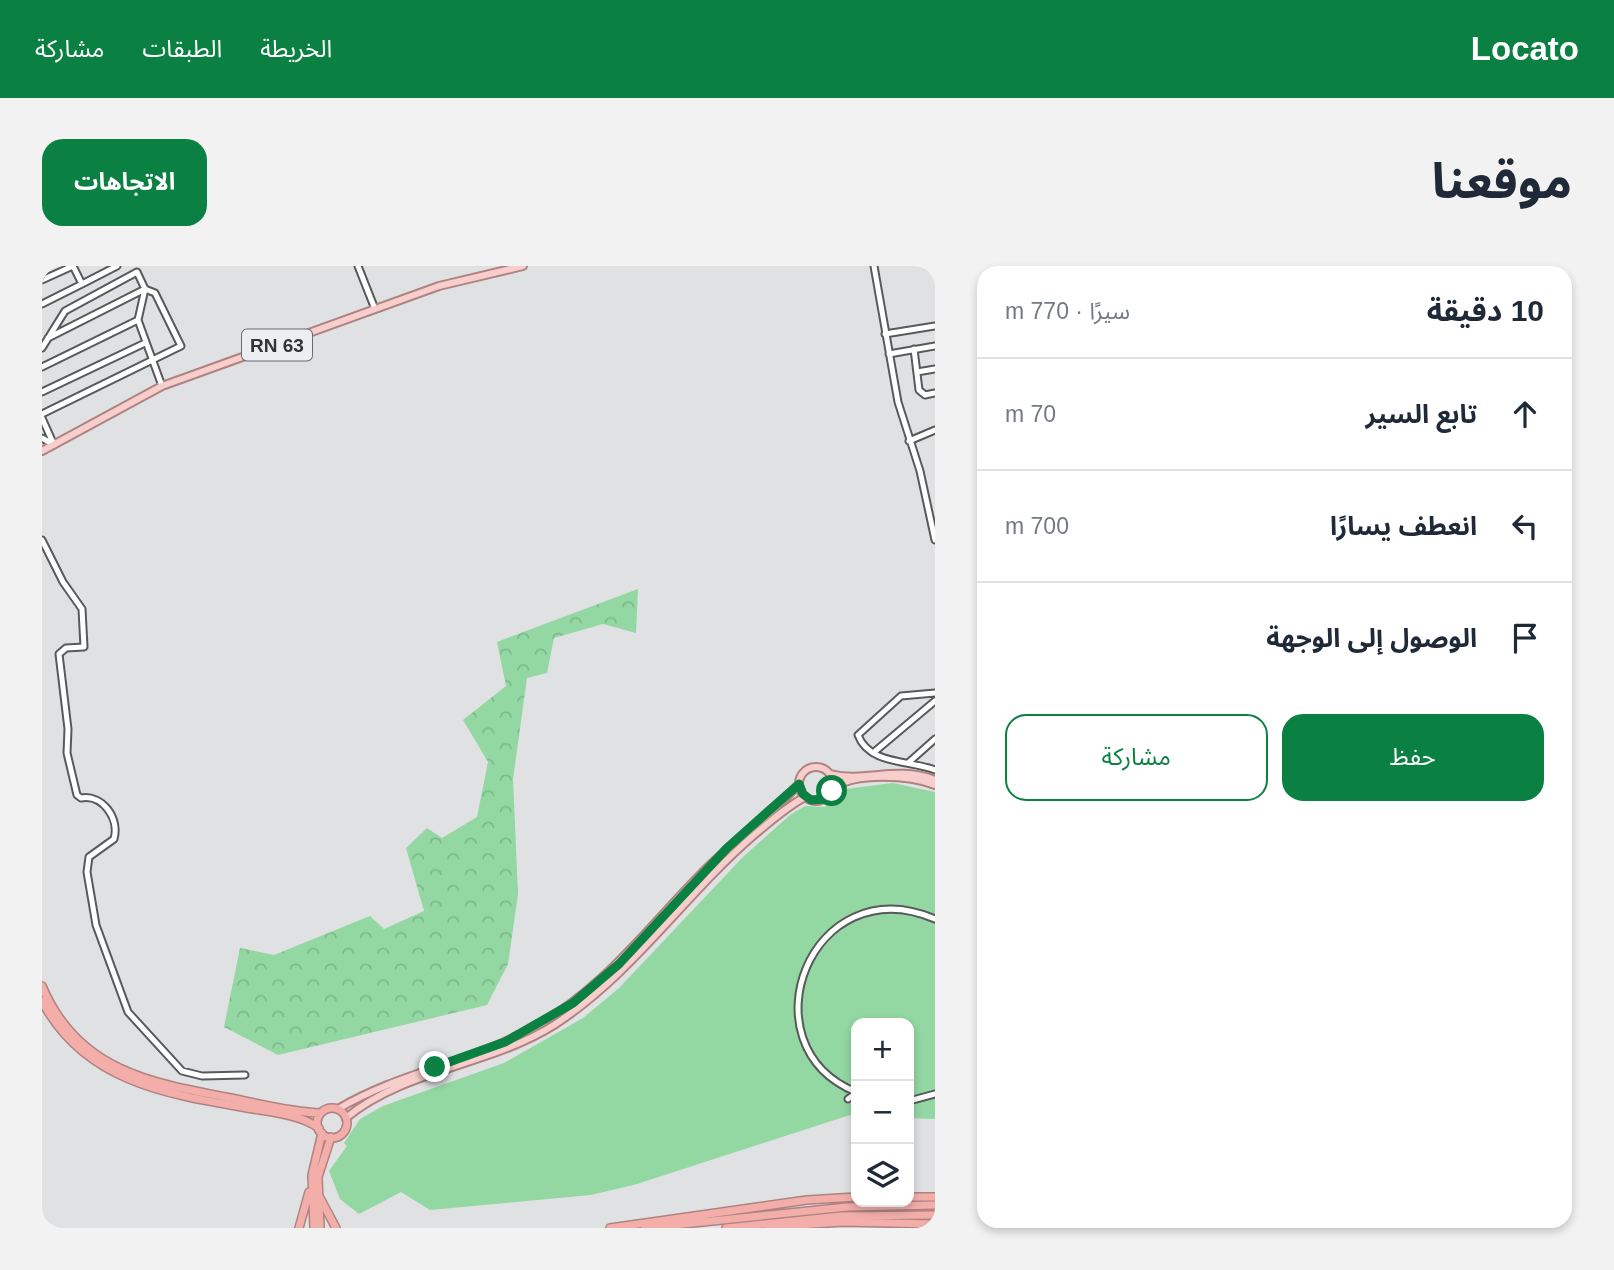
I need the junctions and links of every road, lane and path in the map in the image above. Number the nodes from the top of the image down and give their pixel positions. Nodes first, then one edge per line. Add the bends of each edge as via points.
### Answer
1 (117, 266) edge
2 (358, 266) edge
3 (523, 266) edge
4 (874, 266) edge
5 (136, 269) edge
6 (42, 280) edge
7 (82, 284) junction
8 (145, 289) junction
9 (42, 304) edge
10 (376, 309) junction
11 (138, 320) junction
12 (935, 326) edge
13 (886, 334) junction
14 (48, 338) junction
15 (145, 343) junction
16 (935, 346) edge
17 (42, 348) edge
18 (914, 349) junction
19 (889, 354) junction
20 (152, 360) junction
21 (42, 367) edge
22 (935, 369) edge
23 (917, 372) junction
24 (162, 386) junction
25 (42, 392) edge
26 (935, 394) edge
27 (42, 416) edge
28 (935, 430) edge
29 (42, 438) edge
30 (909, 441) junction
31 (54, 444) junction
32 (42, 451) edge
33 (42, 540) edge
34 (935, 540) edge
35 (935, 693) edge
36 (935, 701) edge
37 (935, 739) edge
38 (873, 753) junction
39 (908, 763) junction
40 (935, 770) edge
41 (830, 774) junction
42 (935, 782) edge
43 (799, 784) junction
44 (833, 788) junction
45 (805, 797) junction
46 (935, 919) edge
47 (42, 986) edge
48 (42, 1002) edge
49 (808, 1048) junction
50 (801, 1052) dead end
51 (245, 1075) dead end
52 (851, 1090) edge
53 (935, 1094) edge
54 (851, 1097) edge
55 (848, 1099) dead end
56 (914, 1100) edge
57 (338, 1109) junction
58 (321, 1113) junction
59 (346, 1118) junction
60 (320, 1130) junction
61 (331, 1137) junction
62 (312, 1185) junction
63 (317, 1192) junction
64 (851, 1197) edge
65 (914, 1197) edge
66 (935, 1197) edge
67 (935, 1205) edge
68 (935, 1215) edge
69 (935, 1224) edge
70 (299, 1228) edge
71 (314, 1228) edge
72 (320, 1228) edge
73 (336, 1228) edge
74 (610, 1228) edge
75 (645, 1228) edge
76 (726, 1228) edge
77 (743, 1228) edge

1 - 7 street
2 - 10 street
3 - 10 main road, RN 63 via 439,286
4 - 13 street
5 - 8 street
5 - 14 street via 65,311
6 - 7 street via 73,266
7 - 9 street
8 - 11 street
8 - 14 street
8 - 20 street via 155,293 181,346
10 - 24 main road, RN 63
11 - 15 street
11 - 21 street
12 - 13 street
13 - 19 street
14 - 17 street
15 - 20 street
15 - 25 street
16 - 18 street
18 - 19 street
18 - 23 street
19 - 30 street
20 - 24 street
20 - 27 street
22 - 23 street
23 - 26 street via 922,394
24 - 31 main road, RN 63
27 - 31 street
28 - 30 street
29 - 31 street
30 - 34 street
31 - 32 main road, RN 63
33 - 51 street via 84,617 83,647 66,648 60,654 67,753 77,795 102,802 115,827 114,839 92,853 87,867 96,925 125,1005 182,1071 202,1076
35 - 38 street via 904,695 862,729 859,739
36 - 38 street
37 - 39 street
38 - 39 street
39 - 40 street
41 - 42 main road via 899,772
41 - 43 main road via 811,768
41 - 44 main road
42 - 44 main road via 897,777 847,781
43 - 45 main road
43 - 57 main road via 718,857 619,964 573,1003 505,1042 391,1082
44 - 45 main road via 822,800
45 - 59 main road via 728,858 631,962 579,1007 518,1044 387,1093
46 - 49 street via 911,911 876,910 847,919 823,937 809,960 799,995 800,1022
47 - 58 highway via 58,1017 79,1042 122,1070 174,1088
48 - 60 highway via 81,1053 125,1079 166,1093 285,1115
49 - 50 street
49 - 52 street via 828,1075
53 - 56 street
54 - 55 street
57 - 58 highway
57 - 59 highway
58 - 60 highway
59 - 61 highway via 344,1132
60 - 61 highway
60 - 62 highway
61 - 63 highway via 320,1163
62 - 70 highway
62 - 71 highway
63 - 72 highway
63 - 73 highway
64 - 74 highway
65 - 66 highway
67 - 75 highway via 847,1207
68 - 76 highway via 841,1216
69 - 77 highway via 844,1222

